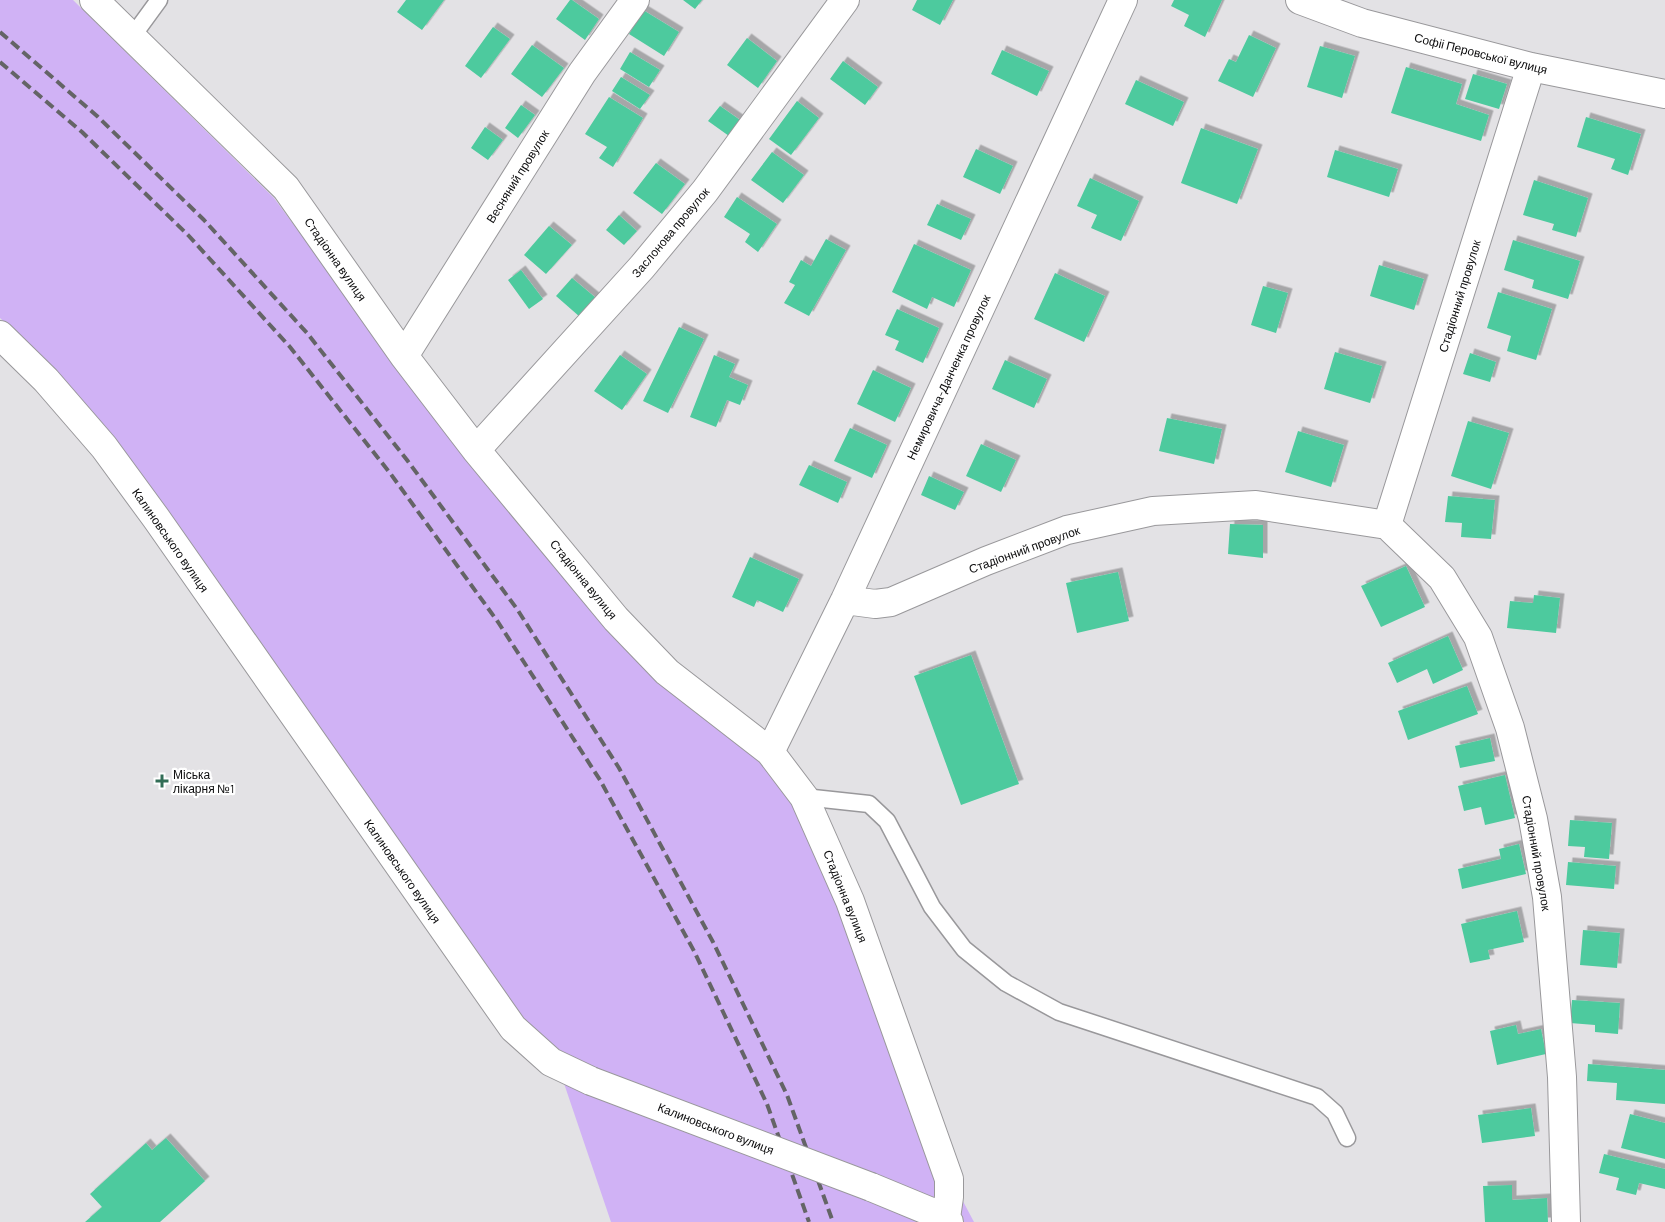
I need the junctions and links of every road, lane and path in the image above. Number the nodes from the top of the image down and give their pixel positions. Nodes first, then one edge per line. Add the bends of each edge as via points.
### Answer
1 (94, 0) edge
2 (159, 0) edge
3 (635, 0) edge
4 (845, 0) edge
5 (1123, 0) edge
6 (1300, 0) edge
7 (132, 37) junction
8 (1530, 67) junction
9 (1665, 94) edge
10 (0, 336) edge
11 (404, 356) junction
12 (476, 450) junction
13 (1387, 526) junction
14 (845, 600) junction
15 (770, 752) junction
16 (804, 797) junction
17 (1347, 1138) dead end
18 (948, 1220) edge
19 (1566, 1222) edge

1 - 7 street, Стадіонна вулиця
2 - 7 lane
3 - 11 street, Весняний провулок via 582,72
4 - 12 street, Заслонова провулок via 698,199 642,267
5 - 14 street, Немировича-Данченка провулок
6 - 8 street, Софіі Перовської вулиця via 1362,23
7 - 11 street, Стадіонна вулиця via 286,188
8 - 9 street, Софіі Перовської вулиця
8 - 13 street, Стадіонний провулок
10 - 18 street, Калиновського вулиця, bridge via 46,380 110,455 513,1028 551,1062 591,1080 871,1187
11 - 12 street, Стадіонна вулиця
12 - 15 street, Стадіонна вулиця via 616,619 667,672
13 - 14 street, Стадіонний провулок via 1256,505 1153,511 1067,530 891,602 875,604
13 - 19 street, Стадіонний провулок via 1448,586 1478,637 1510,728 1533,820 1547,898 1562,1077
14 - 15 street, Немировича-Данченка провулок
15 - 16 street, Стадіонна вулиця
16 - 17 lane via 869,804 887,821 932,907 964,949 1006,983 1059,1012 1317,1097 1335,1113
16 - 18 street, Стадіонна вулиця via 850,901 949,1179

